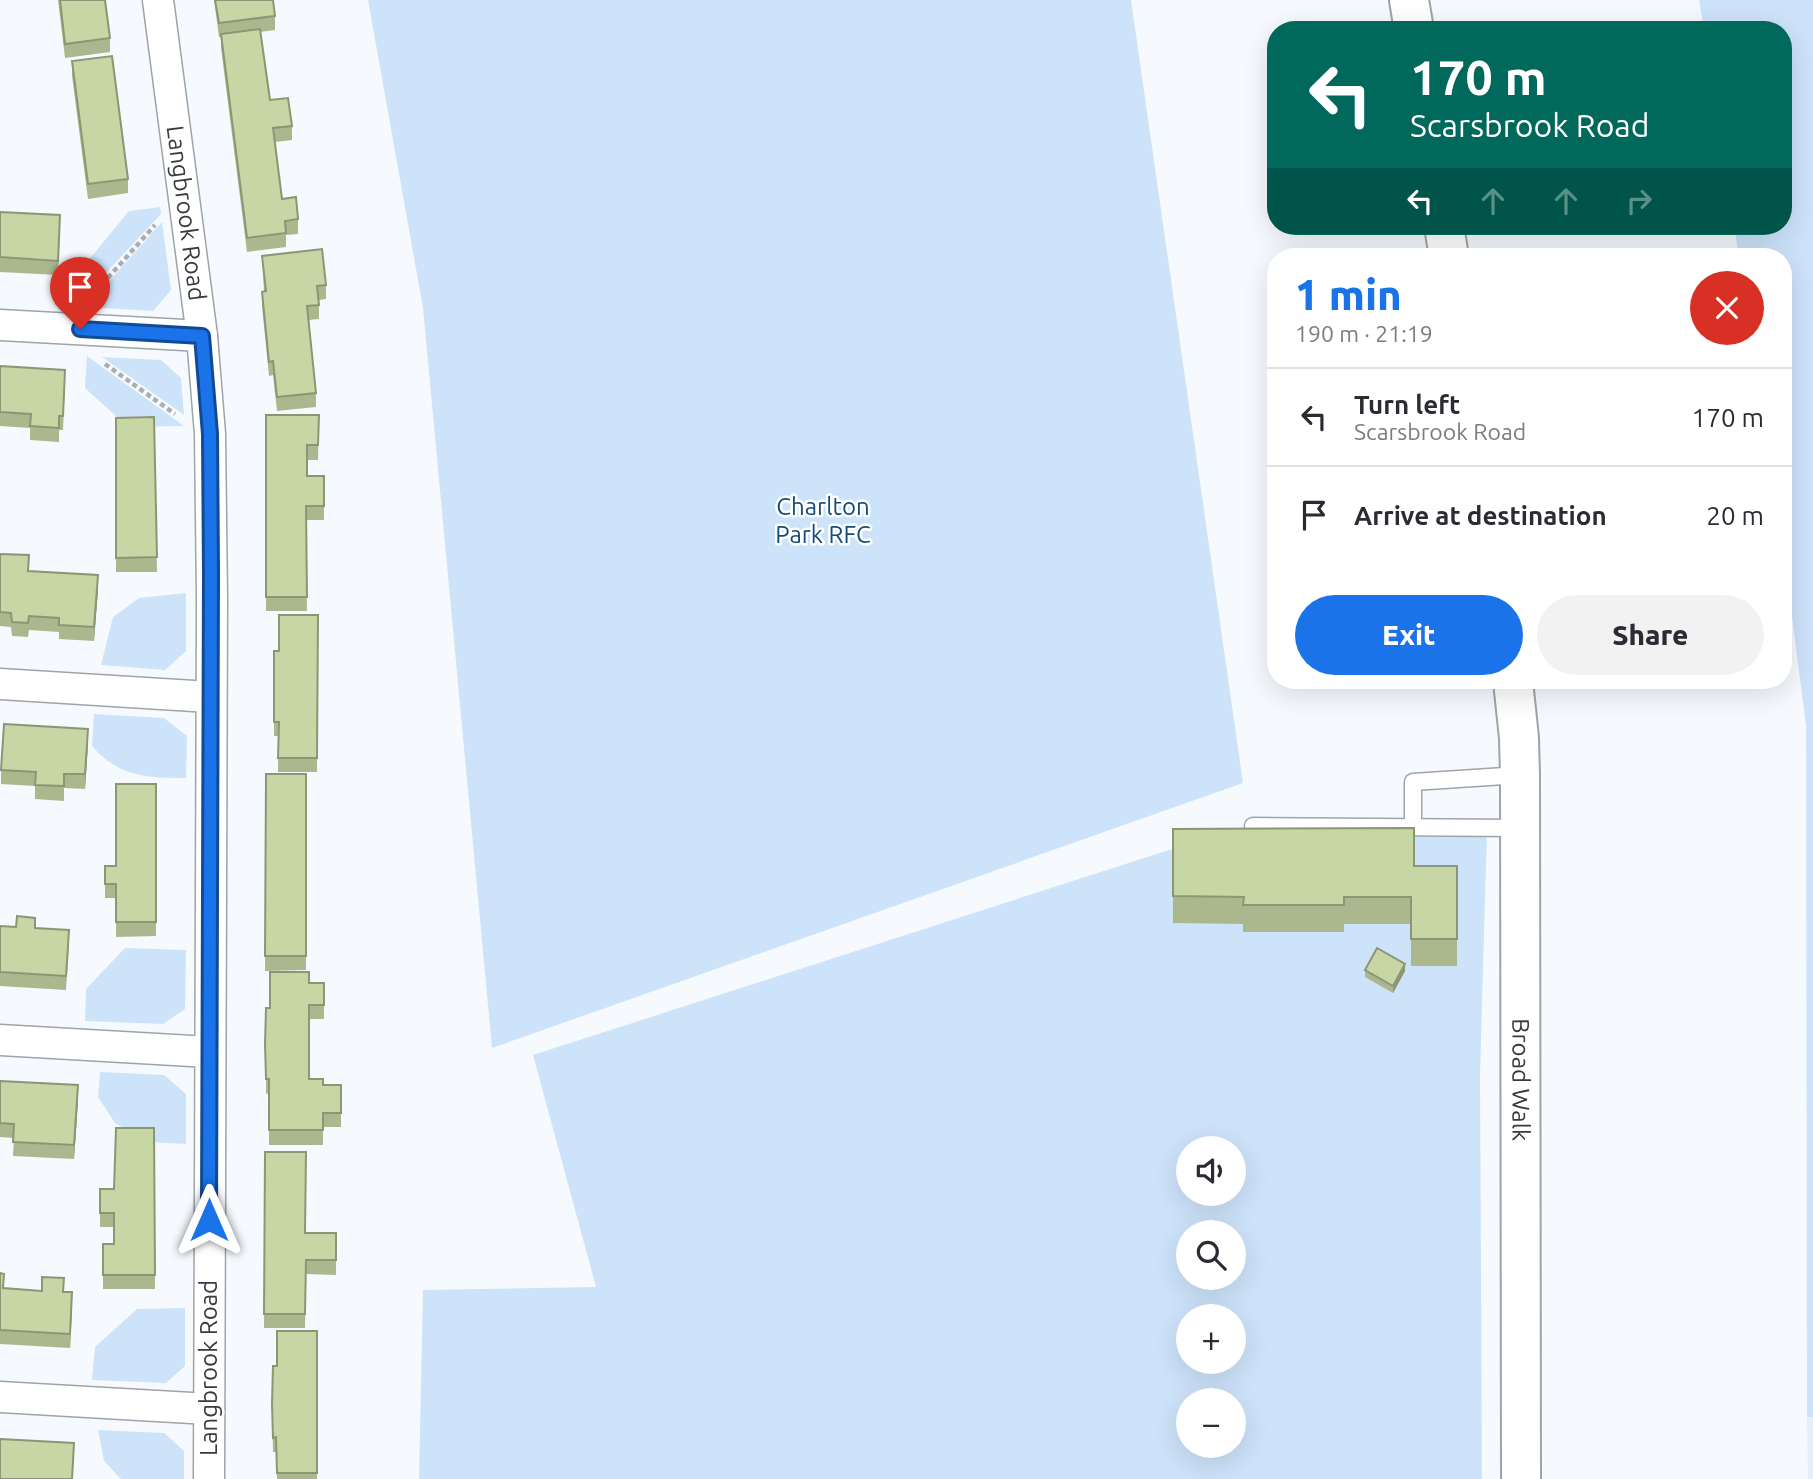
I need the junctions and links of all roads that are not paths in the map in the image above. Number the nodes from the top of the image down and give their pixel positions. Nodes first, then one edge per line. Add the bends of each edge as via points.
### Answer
1 (158, 0) edge
2 (1409, 0) edge
3 (1412, 21) edge
4 (0, 325) edge
5 (202, 336) junction
6 (0, 684) edge
7 (1514, 689) edge
8 (210, 697) junction
9 (1520, 775) junction
10 (1254, 826) edge
11 (1413, 827) junction
12 (1520, 828) junction
13 (0, 1040) edge
14 (209, 1052) junction
15 (0, 1397) edge
16 (209, 1409) junction
17 (209, 1479) edge
18 (1521, 1479) edge

1 - 5 street, Langbrook Road
2 - 3 street
4 - 5 street
5 - 8 street, Langbrook Road via 212,585
6 - 8 street
7 - 9 street, Broad Walk
8 - 14 street, Langbrook Road
9 - 11 lane via 1413,782
9 - 12 street, Broad Walk
10 - 11 lane
11 - 12 lane
12 - 18 street, Broad Walk
13 - 14 street
14 - 16 street, Langbrook Road
15 - 16 street
16 - 17 street, Langbrook Road

